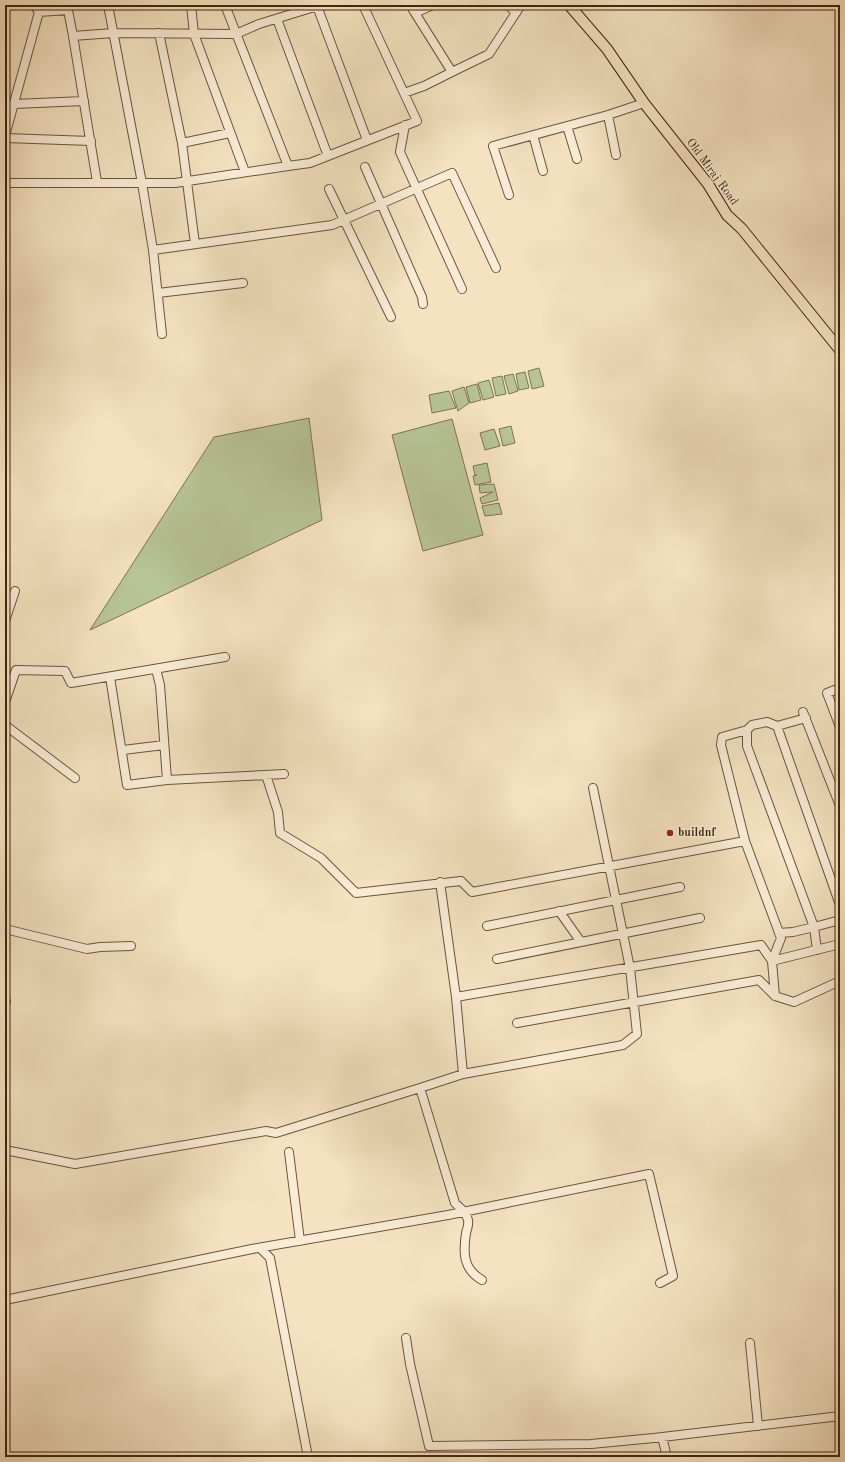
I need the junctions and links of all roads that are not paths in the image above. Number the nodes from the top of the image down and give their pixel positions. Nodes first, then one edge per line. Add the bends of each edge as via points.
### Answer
1 (34, 5) edge
2 (108, 5) edge
3 (191, 5) edge
4 (226, 5) edge
5 (363, 5) edge
6 (410, 5) edge
7 (433, 5) edge
8 (508, 5) edge
9 (522, 5) edge
10 (569, 5) edge
11 (319, 6) edge
12 (68, 7) edge
13 (39, 12) junction
14 (415, 13) junction
15 (516, 13) junction
16 (277, 19) junction
17 (113, 33) junction
18 (159, 34) junction
19 (194, 34) junction
20 (236, 34) junction
21 (74, 36) junction
22 (452, 72) junction
23 (404, 93) junction
24 (84, 101) junction
25 (644, 103) junction
26 (14, 104) junction
27 (608, 115) junction
28 (404, 125) junction
29 (567, 126) junction
30 (230, 133) junction
31 (533, 135) junction
32 (5, 137) edge
33 (367, 140) junction
34 (90, 141) junction
35 (182, 143) junction
36 (616, 155) dead end
37 (328, 156) junction
38 (577, 159) dead end
39 (288, 166) junction
40 (365, 167) dead end
41 (543, 171) dead end
42 (245, 172) junction
43 (188, 181) junction
44 (97, 182) junction
45 (142, 182) junction
46 (5, 183) edge
47 (329, 189) dead end
48 (416, 189) junction
49 (509, 195) dead end
50 (381, 204) junction
51 (344, 220) junction
52 (196, 244) junction
53 (153, 250) junction
54 (496, 268) dead end
55 (243, 283) dead end
56 (462, 289) dead end
57 (158, 294) junction
58 (423, 304) dead end
59 (391, 317) dead end
60 (162, 334) dead end
61 (840, 350) edge
62 (15, 591) dead end
63 (5, 621) edge
64 (226, 657) dead end
65 (156, 669) junction
66 (110, 676) junction
67 (840, 688) edge
68 (5, 702) edge
69 (5, 725) edge
70 (777, 726) junction
71 (840, 727) edge
72 (747, 730) junction
73 (164, 745) junction
74 (123, 750) junction
75 (284, 774) dead end
76 (266, 775) junction
77 (75, 778) dead end
78 (167, 780) junction
79 (593, 788) dead end
80 (840, 806) edge
81 (744, 841) junction
82 (609, 866) junction
83 (440, 882) junction
84 (680, 887) dead end
85 (616, 899) junction
86 (840, 906) edge
87 (559, 911) junction
88 (700, 918) dead end
89 (840, 920) edge
90 (487, 926) dead end
91 (814, 927) junction
92 (5, 929) edge
93 (779, 933) junction
94 (623, 934) junction
95 (581, 942) junction
96 (840, 944) edge
97 (131, 946) dead end
98 (817, 950) junction
99 (497, 959) dead end
100 (772, 961) junction
101 (630, 968) junction
102 (840, 981) edge
103 (775, 996) junction
104 (456, 997) junction
105 (634, 1002) junction
106 (517, 1023) dead end
107 (463, 1074) junction
108 (420, 1088) junction
109 (5, 1150) edge
110 (289, 1152) dead end
111 (463, 1211) junction
112 (300, 1240) junction
113 (260, 1248) junction
114 (482, 1280) dead end
115 (660, 1283) dead end
116 (5, 1300) edge
117 (406, 1338) dead end
118 (750, 1343) dead end
119 (840, 1416) edge
120 (758, 1426) junction
121 (662, 1437) junction
122 (308, 1457) edge
123 (666, 1457) edge

1 - 13 street
2 - 17 street
3 - 19 street
4 - 20 street
5 - 23 street
6 - 14 street
7 - 14 street
8 - 15 street
9 - 15 street
10 - 25 main road, Old Miraj Road via 607,49
11 - 16 street
11 - 33 street
12 - 13 street
12 - 21 street
13 - 26 street
14 - 22 street
15 - 22 street via 489,54
16 - 20 street
16 - 37 street
17 - 18 street
17 - 21 street
17 - 45 street
18 - 19 street
18 - 35 street
19 - 20 street
19 - 30 street
20 - 39 street
21 - 24 street
22 - 23 street
23 - 28 street via 417,121
24 - 26 street
24 - 34 street
25 - 27 street
25 - 61 main road, Old Miraj Road via 708,184 727,215 742,229
26 - 32 street
27 - 29 street
27 - 36 street
28 - 33 street
28 - 48 street via 400,152
29 - 31 street
29 - 38 street
30 - 35 street
30 - 42 street
31 - 41 street
31 - 49 street via 493,146
32 - 34 street
33 - 37 street
34 - 44 street
35 - 43 street
37 - 39 street via 310,163
39 - 42 street
40 - 50 street
42 - 43 street
43 - 45 street
43 - 52 street
44 - 45 street
44 - 46 street
45 - 53 street
47 - 51 street
48 - 50 street
48 - 54 street via 452,173
48 - 56 street
50 - 51 street
50 - 58 street
51 - 52 street via 332,226
51 - 59 street
52 - 53 street
53 - 57 street
55 - 57 street
57 - 60 street
62 - 63 street
64 - 65 street
65 - 66 street
65 - 73 street via 160,685
66 - 68 street via 71,683 65,671 16,670
66 - 74 street
67 - 71 street via 827,693
69 - 77 street
70 - 72 street via 766,722 752,725
70 - 80 street via 804,715
70 - 86 street
72 - 81 street via 722,737 721,745
72 - 91 street via 747,746
73 - 74 street
73 - 78 street
74 - 78 street via 127,785
75 - 76 street
76 - 78 street
76 - 83 street via 278,812 280,833 321,858 356,893
79 - 82 street
81 - 82 street
81 - 93 street
82 - 83 street via 472,892 460,881
82 - 85 street
83 - 104 street
84 - 85 street
85 - 87 street
85 - 94 street
87 - 90 street
87 - 95 street
88 - 94 street
89 - 91 street
91 - 93 street
91 - 98 street
92 - 97 street via 87,949
93 - 100 street via 781,938
94 - 95 street
94 - 101 street
95 - 99 street
96 - 98 street
98 - 100 street
100 - 101 street via 761,945
100 - 103 street
101 - 104 street
101 - 105 street
102 - 103 street via 794,1002
103 - 105 street via 759,980
104 - 107 street
105 - 106 street
105 - 107 street via 637,1034 623,1045
107 - 108 street
108 - 109 street via 276,1133 266,1131 75,1164
108 - 111 street via 455,1203
110 - 112 street
111 - 112 street
111 - 114 street via 468,1219 464,1249 466,1263 472,1274
111 - 115 street via 649,1174 673,1276
112 - 113 street
113 - 116 street
113 - 122 street via 270,1258
117 - 121 street via 429,1446 591,1444
118 - 120 street
119 - 120 street
120 - 121 street
121 - 123 street

